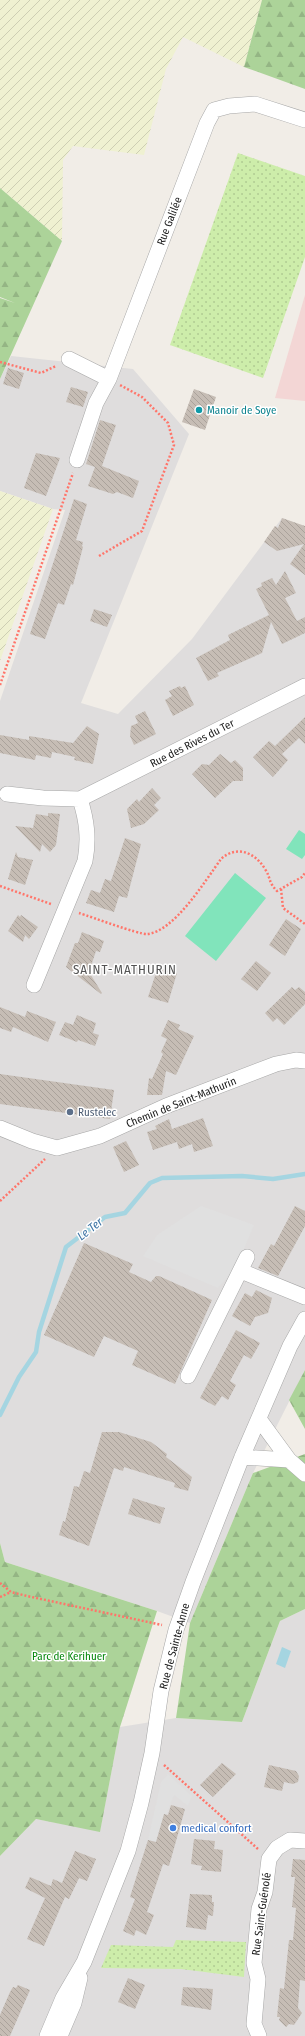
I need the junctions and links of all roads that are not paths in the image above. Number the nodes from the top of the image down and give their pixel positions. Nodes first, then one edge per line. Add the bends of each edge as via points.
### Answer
1 (305, 120) edge
2 (69, 359) road end
3 (109, 379) junction
4 (77, 460) road end
5 (305, 686) edge
6 (7, 794) dead end
7 (80, 799) junction
8 (34, 985) dead end
9 (305, 1061) edge
10 (0, 1128) edge
11 (247, 1256) dead end
12 (241, 1271) junction
13 (305, 1297) edge
14 (305, 1318) edge
15 (188, 1376) dead end
16 (258, 1419) junction
17 (242, 1457) junction
18 (289, 1460) junction
19 (305, 1474) edge
20 (305, 1841) edge
21 (84, 1962) junction
22 (47, 2036) edge
23 (60, 2036) edge
24 (259, 2036) edge

1 - 3 street, Rue Galilée via 256,104 214,110
2 - 3 street
3 - 4 street via 96,402
5 - 7 street, Rue des Rives du Ter
6 - 7 street, Rue des Rives du Ter
7 - 8 street via 89,842 85,861
9 - 10 street, Chemin de Saint-Mathurin via 276,1064 166,1106 100,1136 57,1148
11 - 12 street
12 - 13 street
12 - 15 street
14 - 16 street, Rue de Sainte-Anne
16 - 17 street, Rue de Sainte-Anne
16 - 18 street
17 - 18 street
17 - 21 street, Rue de Sainte-Anne via 192,1582 176,1630 161,1692 152,1753 135,1827 118,1879
18 - 19 street
20 - 24 street, Rue Saint-Guénolé via 290,1840 277,1848 268,1859 265,1892 259,1909 254,1963 258,1978 254,2024
21 - 22 street, Rue de Sainte-Anne via 63,1998
21 - 23 street, Rue de Sainte-Anne via 74,2003

